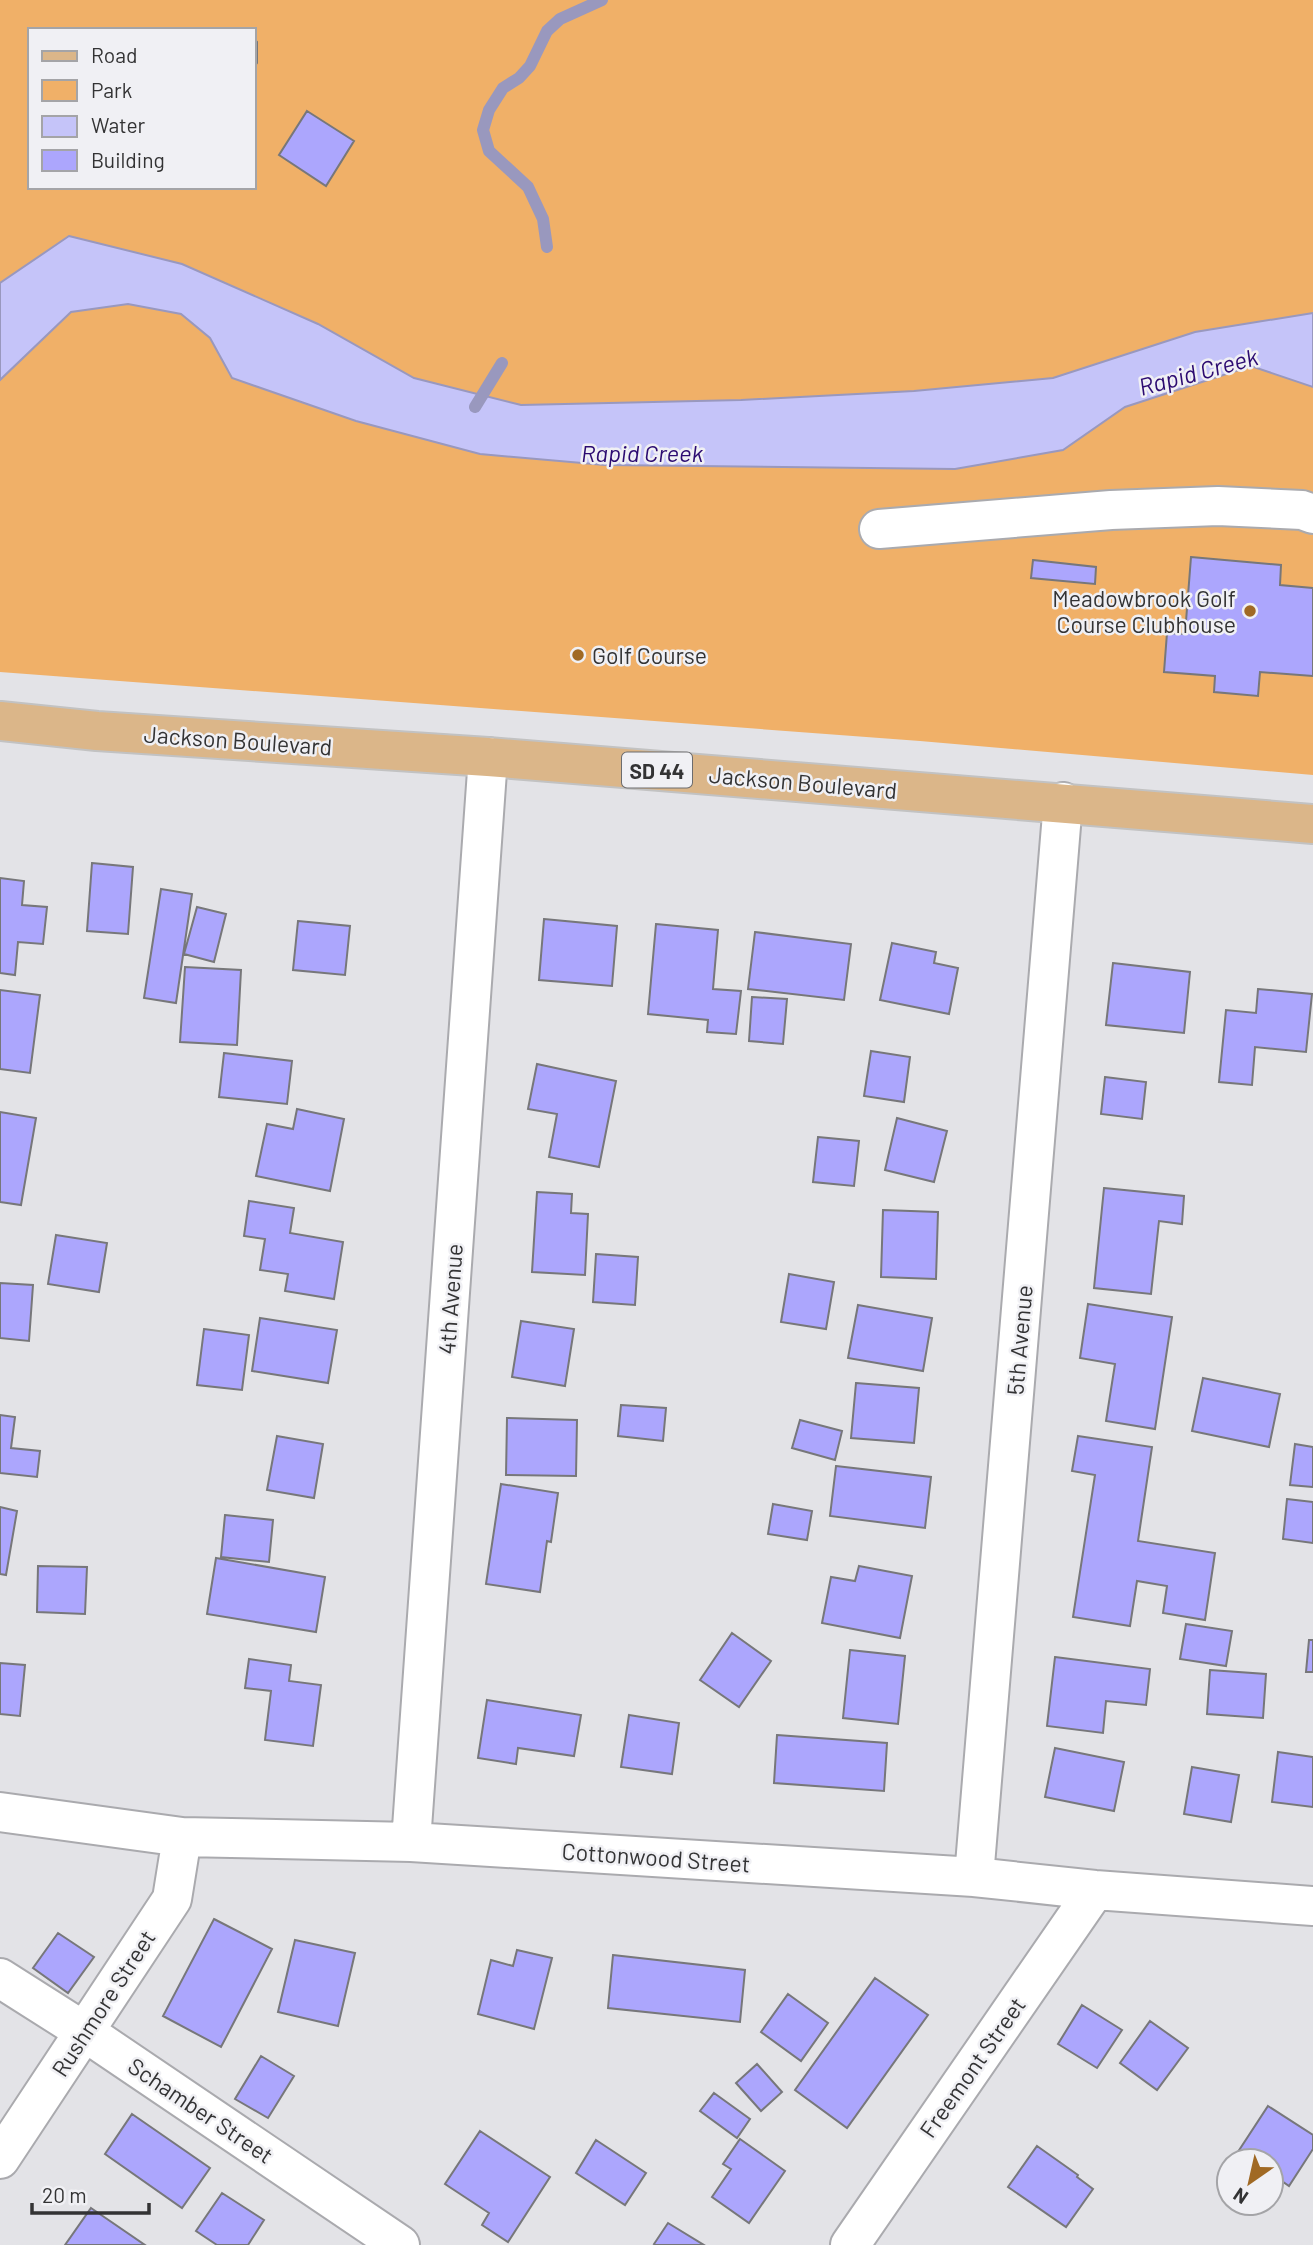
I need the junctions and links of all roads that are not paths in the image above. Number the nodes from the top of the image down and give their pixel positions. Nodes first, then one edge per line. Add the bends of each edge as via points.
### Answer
1 (1313, 514) edge
2 (878, 529) dead end
3 (0, 721) edge
4 (488, 757) junction
5 (1063, 802) junction
6 (1313, 824) edge
7 (0, 1812) edge
8 (182, 1837) junction
9 (411, 1842) junction
10 (974, 1877) junction
11 (1095, 1890) junction
12 (1313, 1906) edge
13 (0, 1978) edge
14 (85, 2032) junction
15 (0, 2159) edge
16 (400, 2245) edge
17 (850, 2245) edge

1 - 2 street via 1218,506
3 - 4 main road, Jackson Boulevard / SD 44
4 - 5 main road, Jackson Boulevard / SD 44
4 - 9 street, 4th Avenue
5 - 6 main road, Jackson Boulevard / SD 44
5 - 10 street, 5th Avenue
7 - 8 street, Cottonwood Street
8 - 9 street, Cottonwood Street
8 - 14 street, Rushmore Street via 172,1899
9 - 10 street, Cottonwood Street
10 - 11 street, Cottonwood Street
11 - 12 street, Cottonwood Street
11 - 17 street, Freemont Street
13 - 14 street, Schamber Street
14 - 15 street, Rushmore Street
14 - 16 street, Schamber Street

